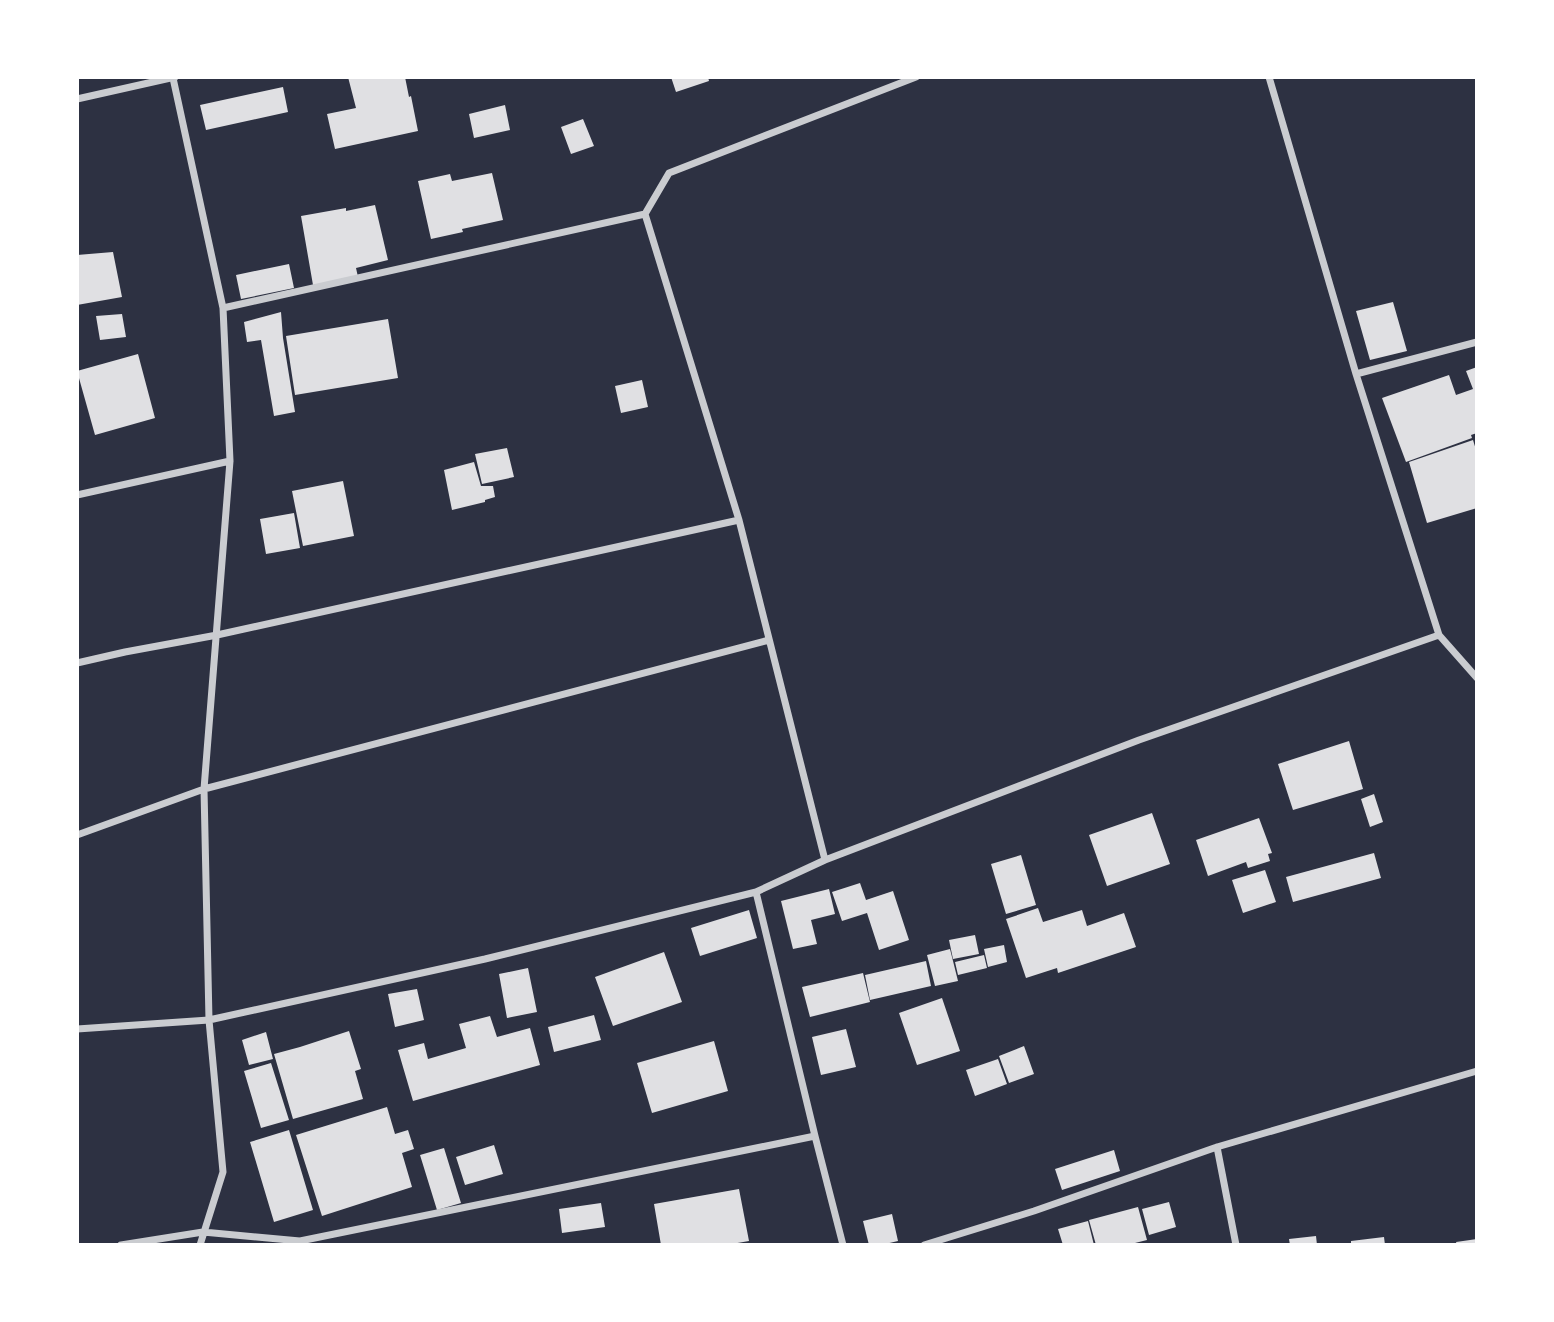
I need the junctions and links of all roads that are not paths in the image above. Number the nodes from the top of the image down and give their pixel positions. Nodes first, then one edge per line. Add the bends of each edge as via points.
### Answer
1 (174, 77) edge
2 (916, 77) edge
3 (1269, 77) edge
4 (77, 99) edge
5 (645, 214) junction
6 (223, 308) junction
7 (1477, 342) edge
8 (1356, 374) junction
9 (230, 461) junction
10 (77, 495) edge
11 (739, 520) junction
12 (217, 635) junction
13 (1439, 635) junction
14 (769, 640) junction
15 (77, 663) edge
16 (1477, 678) edge
17 (204, 789) junction
18 (77, 835) edge
19 (825, 860) junction
20 (756, 891) junction
21 (209, 1020) junction
22 (77, 1028) edge
23 (1477, 1071) edge
24 (815, 1136) junction
25 (1217, 1147) junction
26 (203, 1232) junction
27 (121, 1245) edge
28 (200, 1245) edge
29 (843, 1245) edge
30 (924, 1245) edge
31 (1236, 1245) edge

1 - 4 street
1 - 6 street
2 - 5 street via 669,173
3 - 8 street
5 - 6 street
5 - 11 street
6 - 9 street
7 - 8 street
8 - 13 street
9 - 10 street
9 - 12 street
11 - 12 street
11 - 14 street
12 - 15 street
12 - 17 street
13 - 16 street
13 - 19 street via 1139,740
14 - 17 street
14 - 19 street
17 - 18 street
17 - 21 street
19 - 20 street
20 - 21 street via 485,959
20 - 24 street
21 - 22 street
21 - 26 street via 222,1172
23 - 25 street
24 - 26 street via 300,1241
24 - 29 street
25 - 30 street
25 - 31 street
26 - 27 street
26 - 28 street

